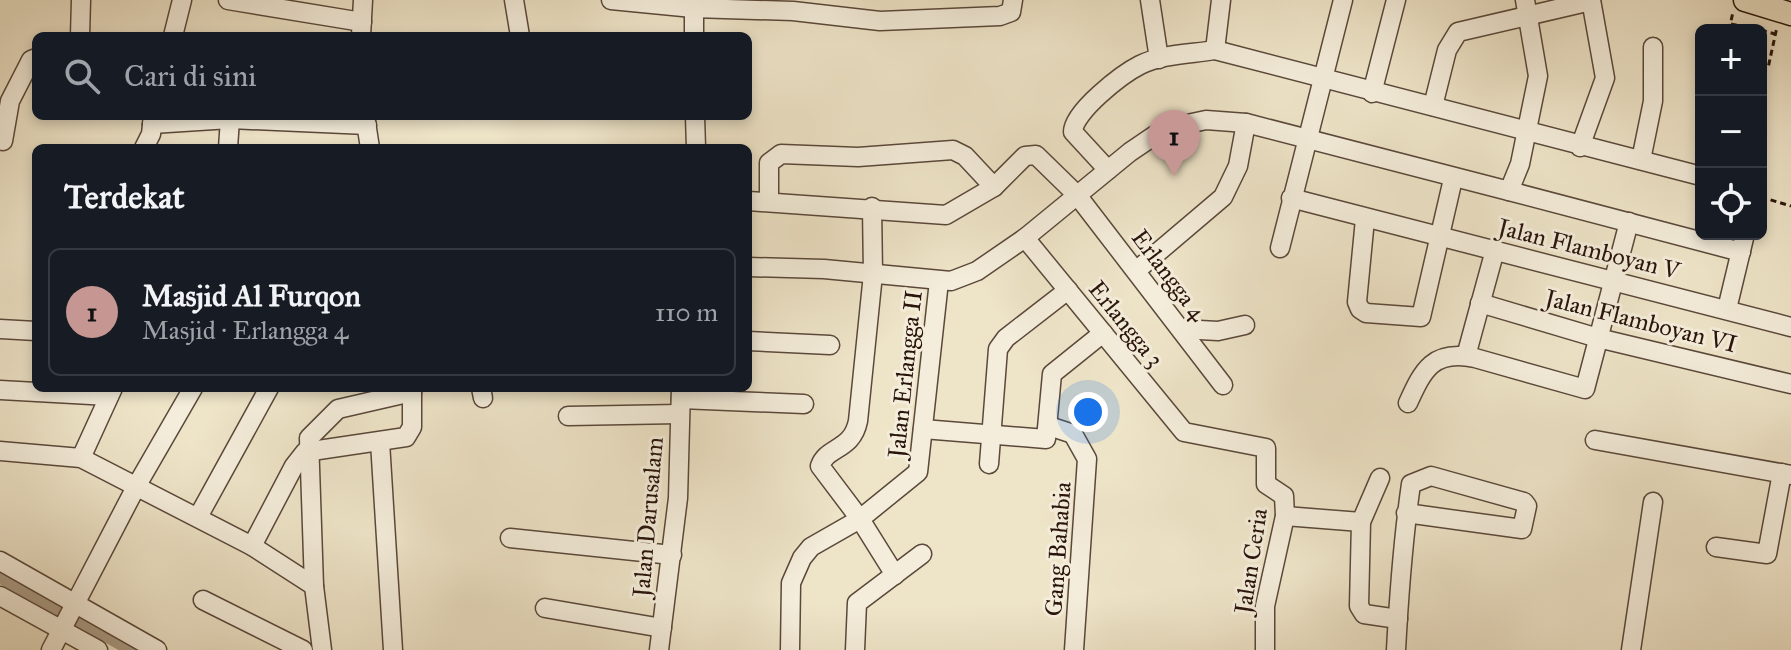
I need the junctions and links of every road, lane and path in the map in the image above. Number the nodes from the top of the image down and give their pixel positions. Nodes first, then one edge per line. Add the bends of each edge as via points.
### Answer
1 (81, 0) edge
2 (182, 0) edge
3 (228, 0) edge
4 (363, 0) edge
5 (514, 0) edge
6 (611, 0) edge
7 (1013, 0) edge
8 (1150, 0) edge
9 (1221, 0) edge
10 (1343, 0) edge
11 (1396, 0) edge
12 (1745, 0) edge
13 (1591, 1) edge
14 (694, 4) edge
15 (1526, 9) edge
16 (1786, 12) edge
17 (362, 29) edge
18 (80, 32) edge
19 (174, 32) edge
20 (519, 32) edge
21 (694, 32) edge
22 (1767, 32) edge
23 (1775, 34) junction
24 (1653, 47) dead end
25 (1215, 50) junction
26 (1159, 59) junction
27 (32, 60) edge
28 (1767, 68) edge
29 (1323, 79) junction
30 (1372, 93) junction
31 (1433, 106) junction
32 (151, 120) edge
33 (230, 120) edge
34 (366, 120) edge
35 (695, 120) edge
36 (1246, 123) junction
37 (1527, 133) junction
38 (1306, 140) junction
39 (3, 141) dead end
40 (145, 144) edge
41 (228, 144) edge
42 (369, 144) edge
43 (696, 144) edge
44 (1580, 147) junction
45 (1641, 160) junction
46 (1695, 169) edge
47 (1108, 170) junction
48 (1453, 179) junction
49 (994, 187) junction
50 (1509, 191) junction
51 (1077, 195) junction
52 (1291, 198) junction
53 (1767, 199) edge
54 (752, 201) edge
55 (769, 201) junction
56 (1791, 206) edge
57 (872, 207) junction
58 (1365, 219) junction
59 (1629, 222) junction
60 (1440, 236) junction
61 (1025, 238) junction
62 (1743, 243) edge
63 (1280, 248) dead end
64 (1495, 250) junction
65 (752, 267) edge
66 (1137, 270) junction
67 (873, 274) junction
68 (1613, 279) junction
69 (939, 281) junction
70 (1068, 290) junction
71 (1480, 303) junction
72 (1727, 309) junction
73 (1245, 325) dead end
74 (1791, 327) edge
75 (0, 329) edge
76 (1181, 329) junction
77 (32, 331) edge
78 (1103, 333) junction
79 (1598, 338) junction
80 (752, 341) edge
81 (830, 345) dead end
82 (1466, 356) junction
83 (1791, 384) edge
84 (1223, 385) dead end
85 (0, 390) edge
86 (32, 391) edge
87 (111, 392) edge
88 (191, 392) edge
89 (267, 392) edge
90 (404, 392) edge
91 (412, 392) edge
92 (741, 395) edge
93 (680, 401) edge
94 (1408, 403) dead end
95 (804, 404) dead end
96 (568, 416) dead end
97 (1049, 426) junction
98 (923, 429) junction
99 (992, 435) junction
100 (1595, 440) dead end
101 (380, 442) junction
102 (1260, 444) joint
103 (0, 451) edge
104 (309, 451) junction
105 (81, 458) junction
106 (989, 464) dead end
107 (1786, 474) edge
108 (1380, 478) dead end
109 (137, 485) junction
110 (1653, 502) dead end
111 (1406, 513) junction
112 (1285, 516) junction
113 (198, 517) junction
114 (860, 519) junction
115 (1361, 522) junction
116 (510, 538) dead end
117 (252, 546) junction
118 (1716, 547) dead end
119 (922, 554) dead end
120 (672, 555) junction
121 (0, 561) edge
122 (895, 575) junction
123 (314, 586) junction
124 (0, 596) edge
125 (203, 600) dead end
126 (545, 608) dead end
127 (69, 617) junction
128 (1398, 619) junction
129 (662, 628) junction
130 (51, 650) edge
131 (98, 650) edge
132 (157, 650) edge
133 (303, 650) edge
134 (322, 650) edge
135 (393, 650) edge
136 (659, 650) edge
137 (790, 650) edge
138 (855, 650) edge
139 (1074, 650) edge
140 (1265, 650) edge
141 (1396, 650) edge
142 (1631, 650) edge

1 - 18 street
2 - 19 street
3 - 17 street
4 - 17 street
5 - 20 street
6 - 14 street
7 - 14 street via 1011,12 1000,16 880,21
8 - 26 street
9 - 25 street
10 - 29 street
11 - 30 street
12 - 16 main road
13 - 15 street
13 - 44 street via 1605,78
14 - 21 street
15 - 31 street via 1458,32 1447,50
15 - 37 street via 1538,76
16 - 23 path
22 - 23 path
23 - 28 path
24 - 45 street via 1653,101
25 - 26 street
25 - 29 street
26 - 47 street via 1139,66 1076,118 1073,132 1078,141
27 - 39 street via 10,101
29 - 30 street
29 - 38 street
30 - 31 street
31 - 37 street
32 - 40 street
33 - 41 street
34 - 42 street
35 - 43 street
36 - 38 street
36 - 47 street via 1206,120 1173,126 1145,140
36 - 66 street via 1238,166 1223,197
37 - 44 street
37 - 50 street
38 - 48 street
38 - 52 street
44 - 45 street
45 - 46 street
47 - 51 street
48 - 50 street
48 - 60 street
49 - 51 street, Erlangga 4 via 1025,156 1036,155
49 - 55 street via 953,150 858,157 781,154 769,163
49 - 57 street via 946,215
50 - 59 street
51 - 61 street
51 - 66 street, Erlangga 4
52 - 58 street, Jalan Flamboyan V
52 - 63 street
53 - 56 path
54 - 55 street
55 - 57 street
57 - 67 street
58 - 60 street, Jalan Flamboyan V
58 - 60 street via 1357,302 1366,313 1421,317
59 - 62 street
59 - 68 street
60 - 64 street, Jalan Flamboyan V
61 - 69 street via 965,276
61 - 70 street, Erlangga 3
62 - 72 street
64 - 68 street, Jalan Flamboyan V
64 - 71 street
65 - 67 street
66 - 76 street, Erlangga 4
67 - 69 street
67 - 114 street via 855,435 820,462
68 - 72 street, Jalan Flamboyan V
68 - 79 street
69 - 98 street, Jalan Erlangga II
70 - 78 street, Erlangga 3
70 - 99 street via 998,349
71 - 79 street, Jalan Flamboyan VI
71 - 82 street
72 - 74 street, Jalan Flamboyan V
73 - 76 street via 1218,331
75 - 77 street
76 - 84 street, Erlangga 4
78 - 97 street via 1052,374
78 - 102 street, Erlangga 3 via 1184,432
79 - 82 street via 1585,389
79 - 83 street, Jalan Flamboyan VI
80 - 81 street
82 - 94 street via 1439,359 1423,370
85 - 86 street
87 - 105 street
88 - 109 street
89 - 113 street
90 - 104 street via 335,410 312,434
91 - 101 street via 408,434
92 - 93 street
92 - 95 street
93 - 96 street
93 - 120 street, Jalan Darusalam
97 - 99 street via 1042,440
97 - 139 street, Gang Bahabia via 1073,434 1087,459
98 - 99 street
98 - 114 street, Jalan Erlangga II via 914,479
99 - 106 street
100 - 107 street
101 - 104 street
101 - 135 street
102 - 112 street, Jalan Ceria via 1267,450 1266,484 1284,496
103 - 105 street
104 - 117 street via 294,466
104 - 123 street
105 - 109 street
107 - 118 street via 1767,554
108 - 115 street
109 - 113 street
109 - 127 street
110 - 142 street
111 - 111 street via 1411,484 1431,476 1524,502 1526,525 1522,529
111 - 128 street
112 - 115 street
112 - 140 street, Jalan Ceria via 1265,606
113 - 117 street
114 - 122 street
114 - 137 street, Jalan Erlangga II via 802,558 791,583
115 - 128 street via 1359,609
116 - 120 street
117 - 123 street
119 - 122 street
120 - 129 street, Jalan Darusalam
121 - 127 street
122 - 138 street via 857,603
123 - 134 street
124 - 127 street
125 - 133 street
126 - 129 street
127 - 130 street
127 - 131 street
127 - 132 street
128 - 141 street
129 - 136 street, Jalan Darusalam

